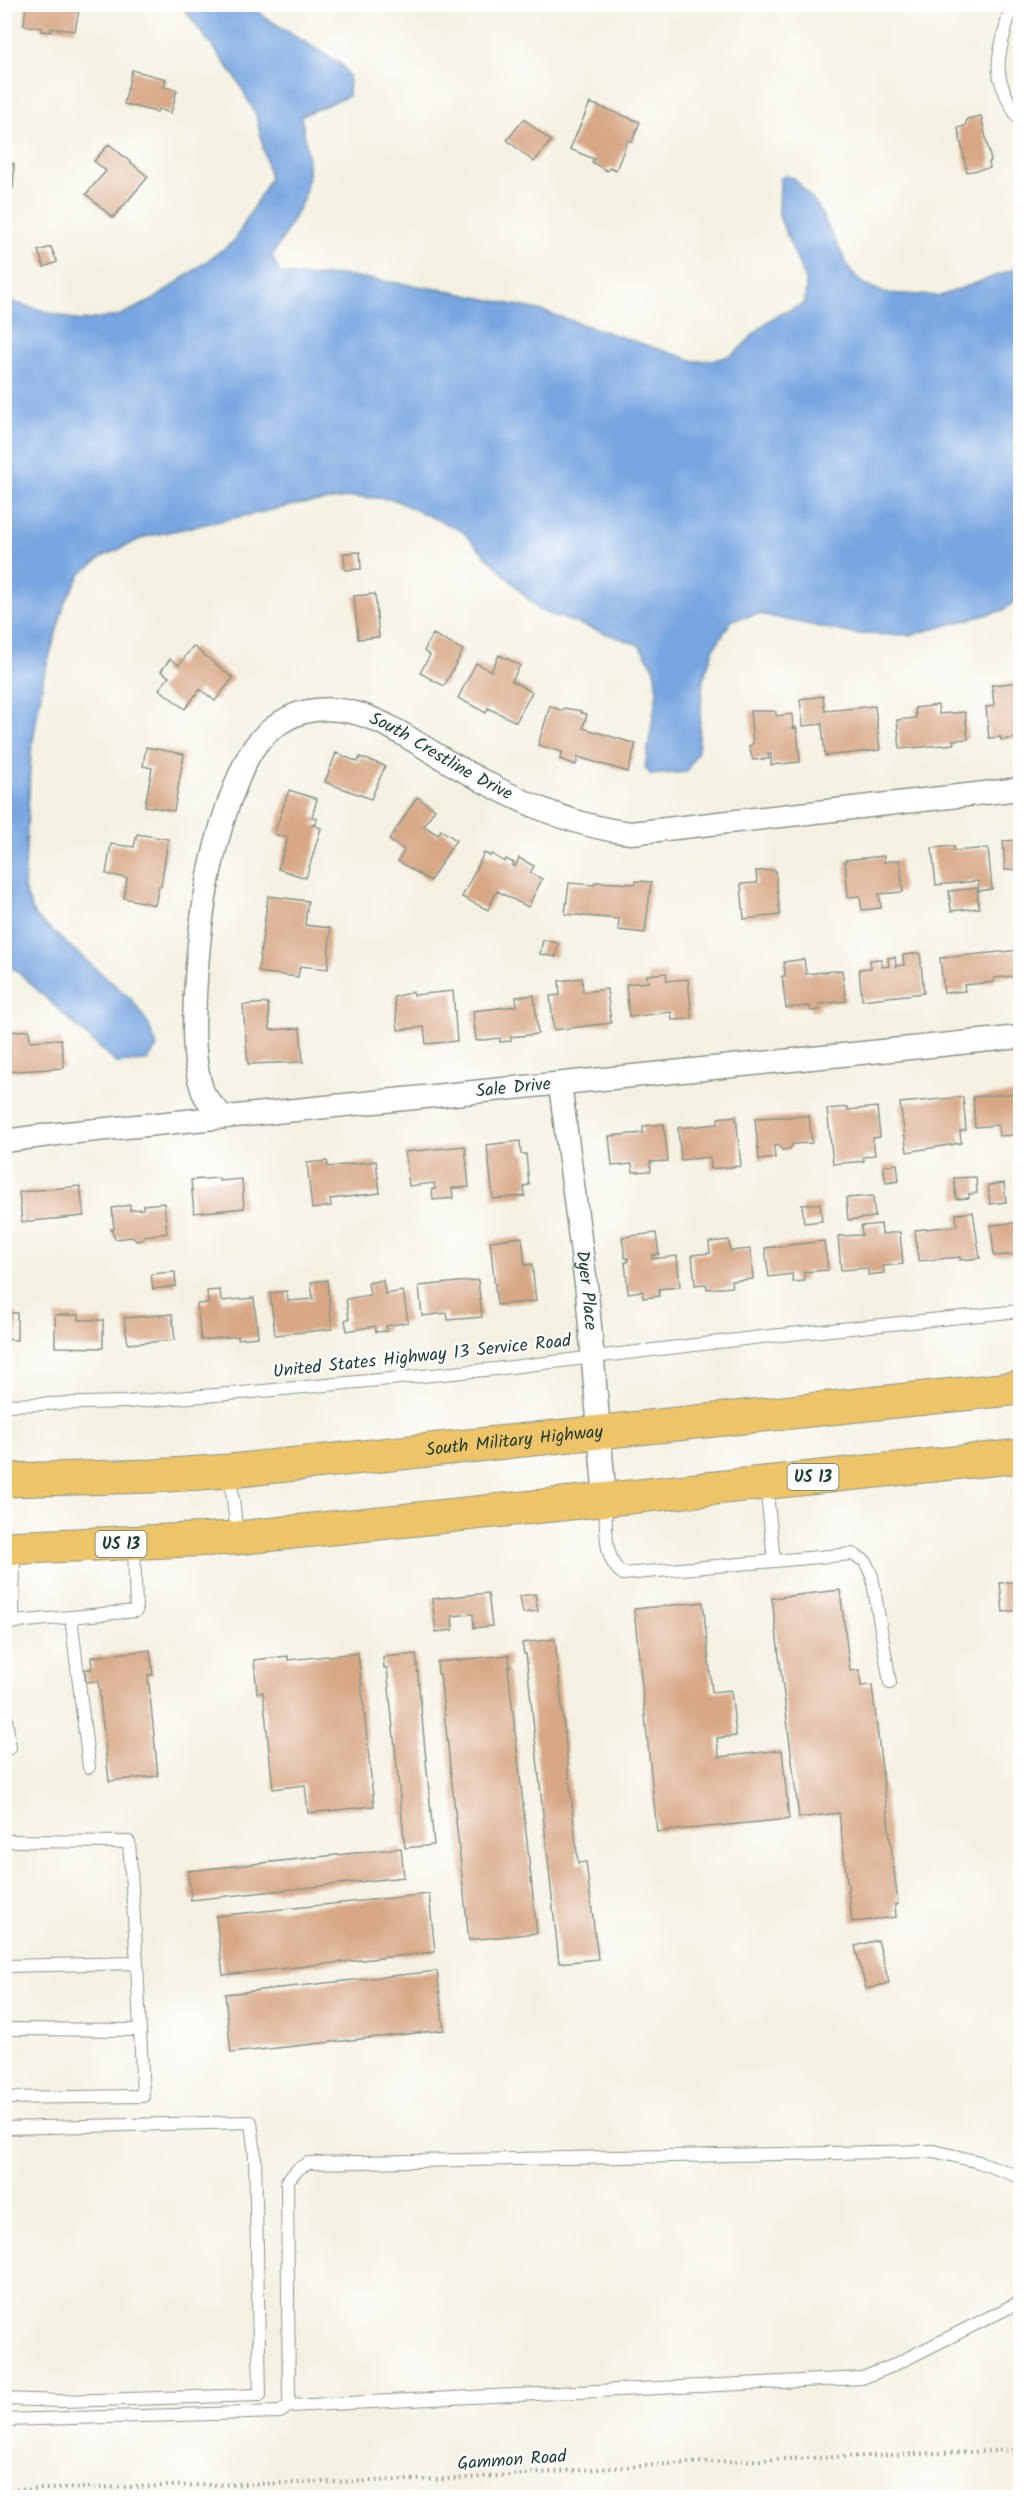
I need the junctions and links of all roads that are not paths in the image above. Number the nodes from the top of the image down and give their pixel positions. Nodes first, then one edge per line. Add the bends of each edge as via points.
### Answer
1 (1011, 4) edge
2 (1020, 120) edge
3 (1020, 789) edge
4 (1020, 1037) edge
5 (560, 1084) junction
6 (224, 1117) junction
7 (4, 1141) edge
8 (1020, 1311) edge
9 (593, 1358) junction
10 (1020, 1388) edge
11 (4, 1405) edge
12 (598, 1431) junction
13 (1020, 1456) edge
14 (230, 1471) junction
15 (4, 1480) edge
16 (766, 1482) junction
17 (605, 1499) junction
18 (237, 1538) junction
19 (134, 1544) junction
20 (9, 1548) edge
21 (774, 1561) junction
22 (71, 1617) junction
23 (9, 1623) edge
24 (890, 1683) dead end
25 (4, 1704) edge
26 (10, 1748) dead end
27 (89, 1767) dead end
28 (4, 1841) edge
29 (137, 1963) junction
30 (4, 1966) edge
31 (4, 2029) edge
32 (140, 2030) junction
33 (4, 2098) edge
34 (4, 2128) edge
35 (1020, 2177) edge
36 (1020, 2302) edge
37 (4, 2399) edge
38 (289, 2406) junction
39 (4, 2420) edge

1 - 2 lane via 997,68 1000,86
3 - 6 street, South Crestline Drive via 631,833 602,830 527,802 369,716 345,710 302,712 263,736 246,760 220,827 205,891 194,1022 196,1060 202,1090
4 - 5 street, Sale Drive
5 - 6 street, Sale Drive
5 - 9 street, Dyer Place
6 - 7 street, Sale Drive
8 - 9 lane, United States Highway 13 Service Road
9 - 11 lane, United States Highway 13 Service Road via 242,1393 126,1402
9 - 12 street, Dyer Place
10 - 12 main road, South Military Highway
12 - 14 main road, South Military Highway
12 - 17 street, Dyer Place
13 - 16 main road, US 13
14 - 15 main road, South Military Highway
14 - 18 lane
16 - 17 main road, US 13
16 - 21 lane
17 - 18 main road, US 13
17 - 21 lane via 609,1558 623,1574
18 - 19 main road, US 13
19 - 20 main road, US 13
19 - 22 lane via 136,1611
20 - 23 lane
21 - 24 lane via 852,1554 865,1561 872,1576
22 - 23 lane
22 - 27 lane
25 - 26 lane
28 - 29 lane via 129,1842
29 - 30 lane
29 - 32 lane
31 - 32 lane
32 - 33 lane via 143,2096
34 - 37 lane via 251,2122 260,2396
35 - 38 lane via 934,2151 308,2163 287,2181
36 - 38 lane via 862,2378
38 - 39 lane via 280,2412

